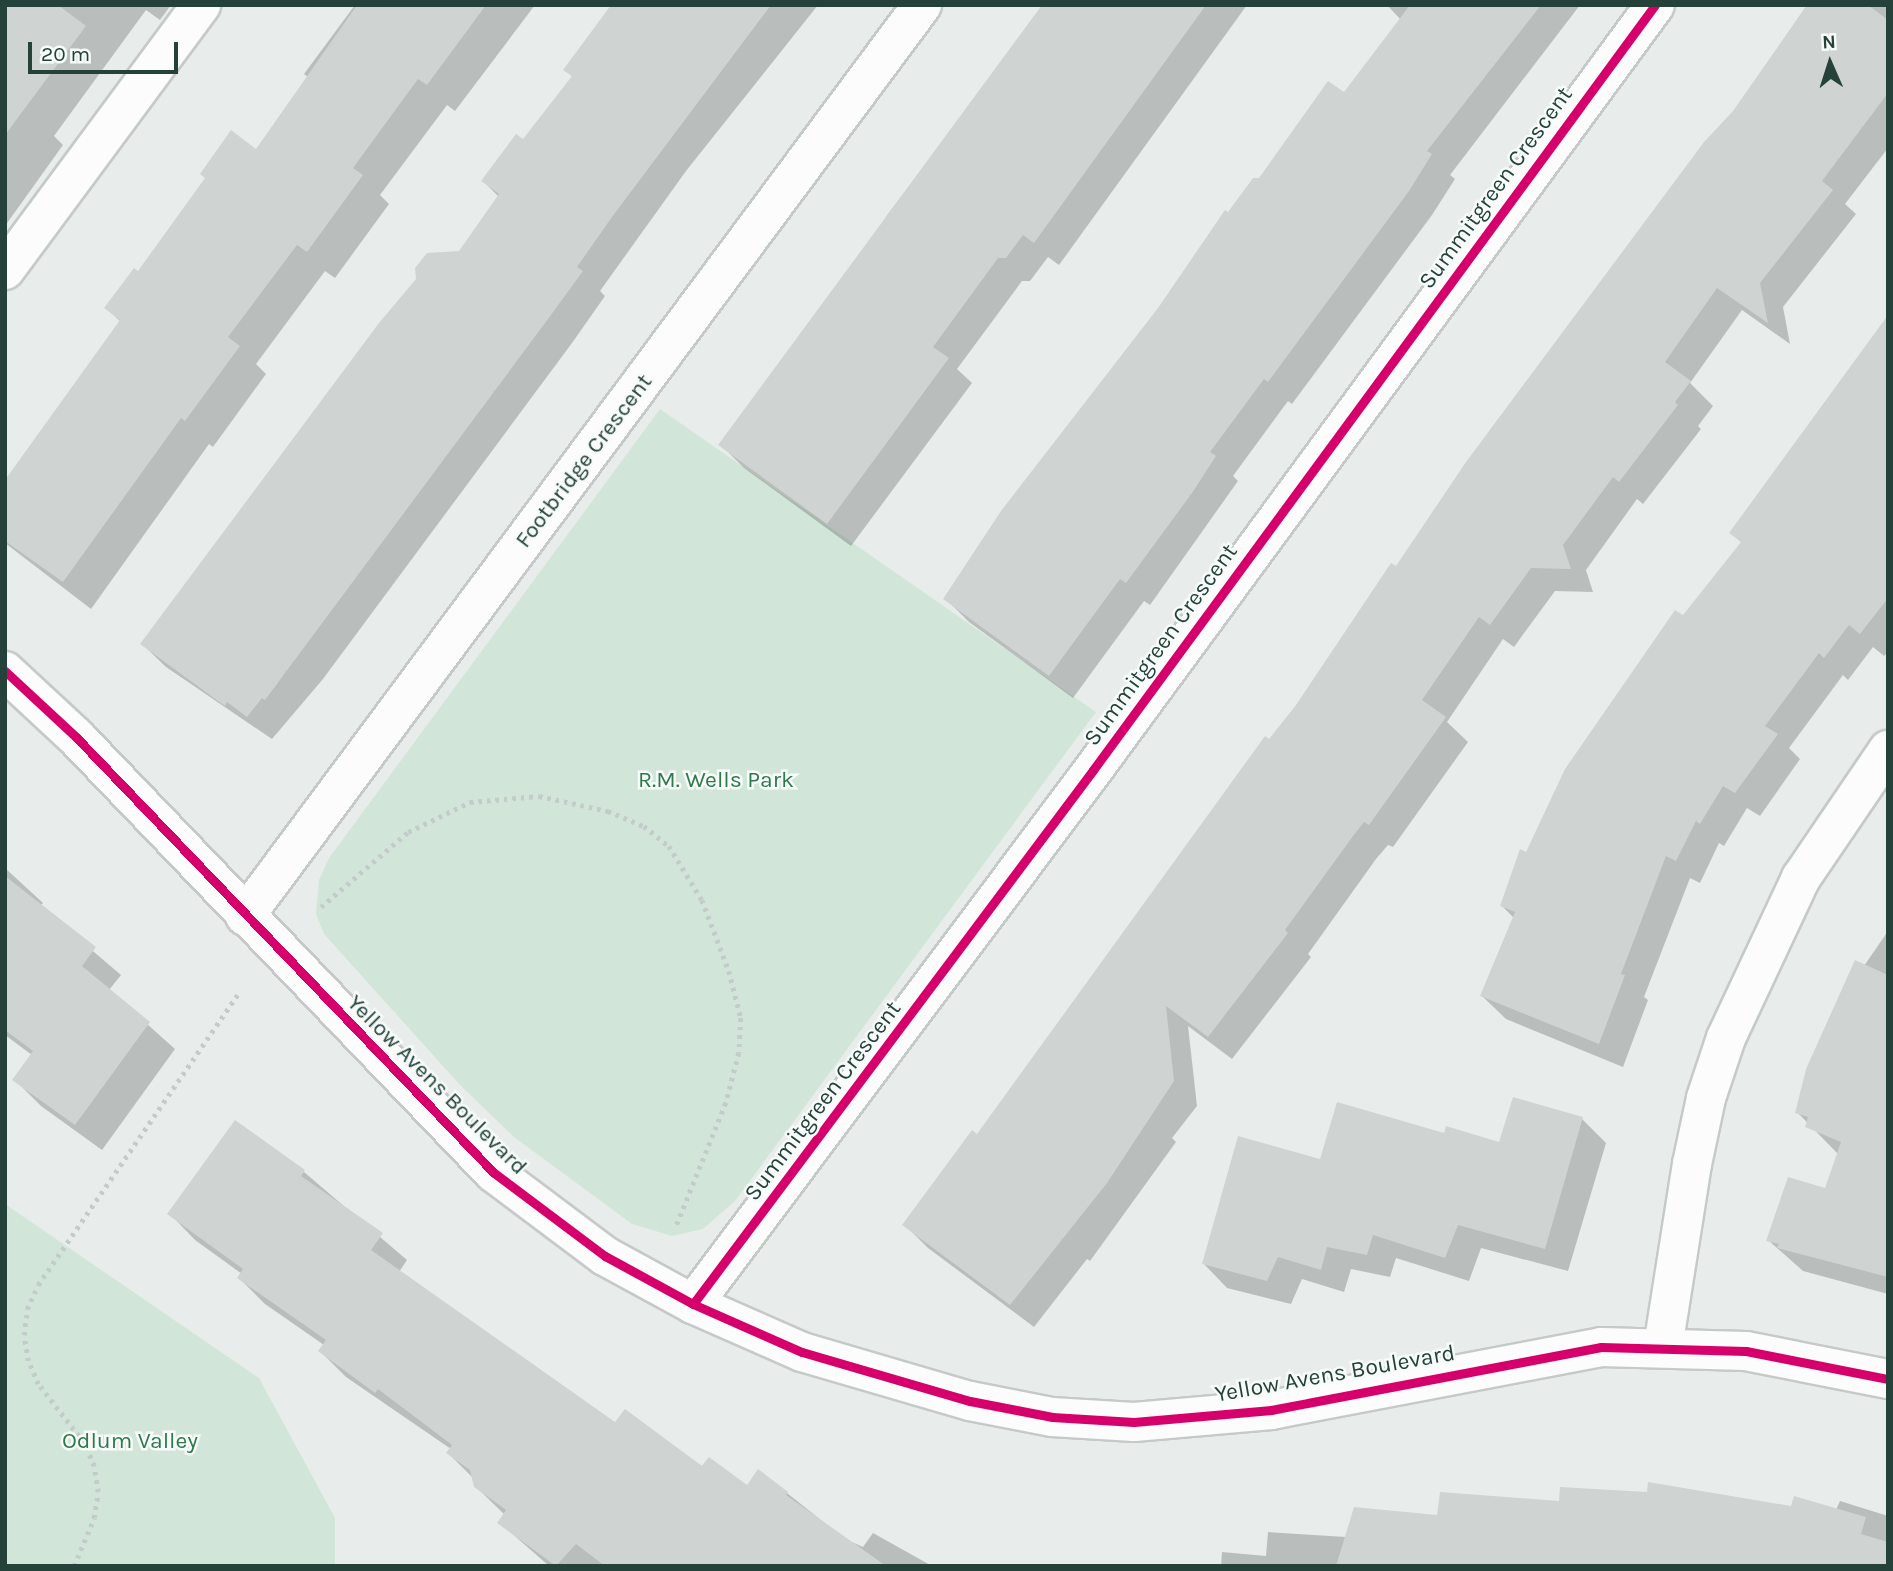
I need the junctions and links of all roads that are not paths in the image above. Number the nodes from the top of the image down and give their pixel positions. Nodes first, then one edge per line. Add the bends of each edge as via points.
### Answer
1 (201, 5) edge
2 (922, 5) edge
3 (1654, 5) edge
4 (5, 270) edge
5 (5, 671) edge
6 (1888, 750) edge
7 (245, 916) junction
8 (693, 1304) junction
9 (1663, 1347) junction
10 (1888, 1379) edge

1 - 4 street
2 - 7 street, Footbridge Crescent
3 - 8 street, Summitgreen Crescent via 1093,770
5 - 7 street, Yellow Avens Boulevard via 76,737
6 - 9 street via 1801,878 1726,1038 1706,1098 1692,1164
7 - 8 street, Yellow Avens Boulevard via 494,1172 605,1256
8 - 9 street, Yellow Avens Boulevard via 802,1352 914,1387 1052,1417 1134,1422 1271,1410 1601,1347
9 - 10 street, Yellow Avens Boulevard via 1746,1351

